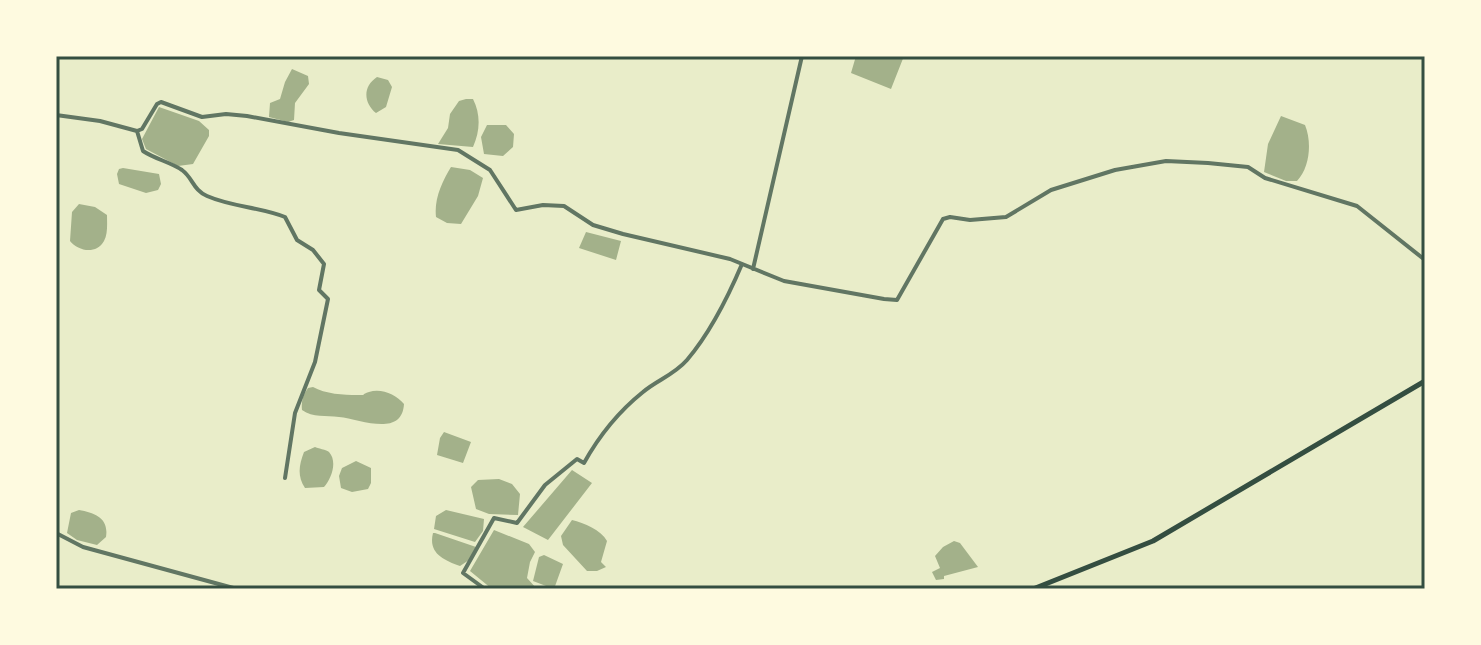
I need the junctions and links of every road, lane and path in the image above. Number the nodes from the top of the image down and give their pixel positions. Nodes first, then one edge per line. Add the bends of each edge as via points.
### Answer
1 (802, 56) edge
2 (56, 115) edge
3 (137, 131) junction
4 (1425, 260) edge
5 (742, 264) junction
6 (753, 269) junction
7 (1425, 381) edge
8 (285, 478) dead end
9 (56, 533) edge
10 (237, 589) edge
11 (485, 589) edge
12 (1033, 589) edge

1 - 6 street
2 - 3 street
3 - 5 street via 161,102 202,117 247,116 458,150 490,170 516,210 564,206 593,225
3 - 8 street via 143,151 181,170 205,195 285,217 297,240 324,264 319,290 328,299 315,362 295,413
4 - 6 street via 1357,206 1265,178 1248,167 1166,161 1073,182 1006,217 943,219 897,300 784,281
5 - 6 street
5 - 11 street via 687,359 627,406 584,463 577,459 545,485 517,523 494,518 463,573
7 - 12 main road via 1153,541
9 - 10 street via 98,552

